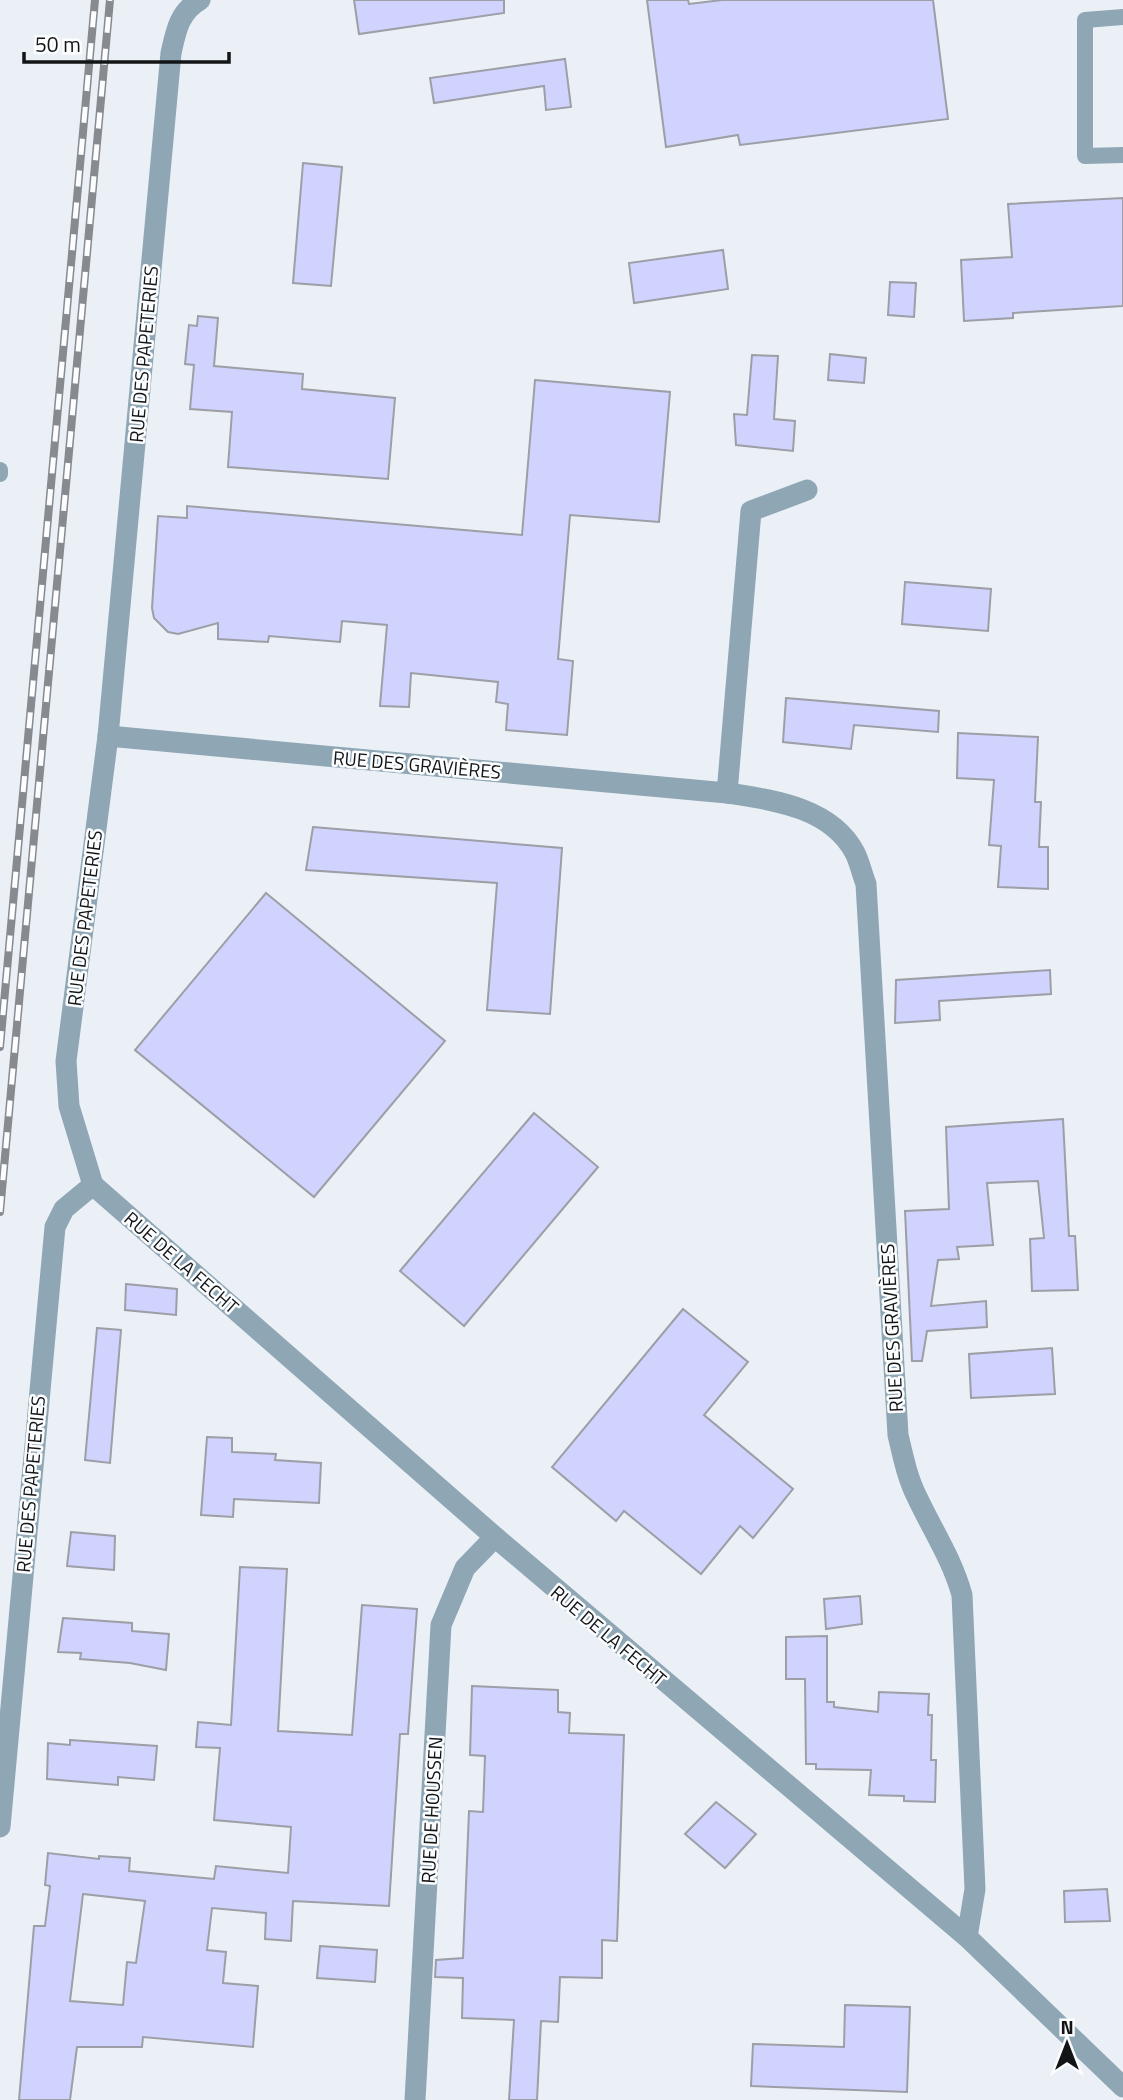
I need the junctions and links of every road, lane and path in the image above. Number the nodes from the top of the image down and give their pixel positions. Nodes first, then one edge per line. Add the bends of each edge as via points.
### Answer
1 (200, 0) edge
2 (1123, 17) edge
3 (1123, 155) edge
4 (807, 491) dead end
5 (107, 736) junction
6 (727, 793) junction
7 (93, 1185) junction
8 (495, 1537) junction
9 (0, 1827) edge
10 (967, 1937) junction
11 (1123, 2087) edge
12 (415, 2100) edge

1 - 5 street, RUE DES PAPETERIES via 187,8 176,27 171,53
2 - 3 lane via 1085,20 1085,156
4 - 6 street via 751,511
5 - 6 street, RUE DES GRAVIÈRES
5 - 7 street, RUE DES PAPETERIES via 66,1061 69,1106
6 - 10 street, RUE DES GRAVIÈRES via 785,803 825,820 854,851 866,884 898,1435 917,1497 955,1569 963,1606 975,1889
7 - 8 street, RUE DE LA FECHT
7 - 9 street, RUE DES PAPETERIES via 64,1209 55,1227
8 - 10 street, RUE DE LA FECHT
8 - 12 street, RUE DE HOUSSEN via 465,1569 441,1625
10 - 11 street, RUE DE LA FECHT

